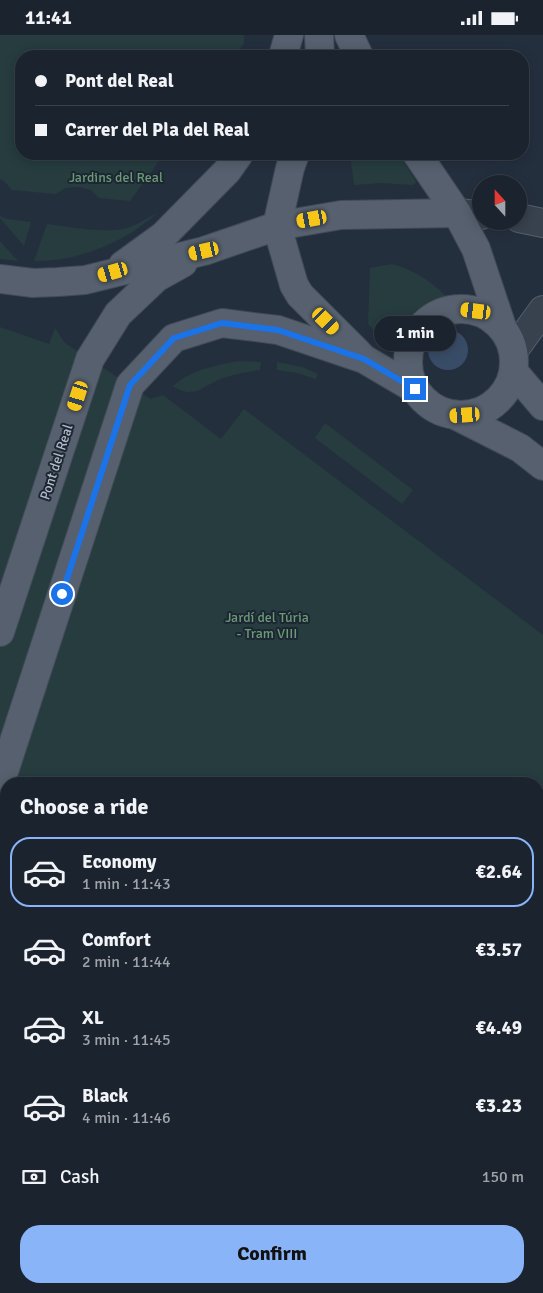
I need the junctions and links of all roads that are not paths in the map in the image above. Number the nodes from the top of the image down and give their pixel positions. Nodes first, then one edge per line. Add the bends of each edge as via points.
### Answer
1 (289, 35) edge
2 (319, 35) edge
3 (350, 35) edge
4 (284, 50) edge
5 (320, 50) edge
6 (356, 50) edge
7 (235, 160) edge
8 (293, 160) edge
9 (422, 160) edge
10 (469, 214) edge
11 (528, 220) edge
12 (543, 223) edge
13 (277, 226) junction
14 (204, 251) junction
15 (113, 272) junction
16 (0, 279) edge
17 (543, 309) edge
18 (510, 350) junction
19 (364, 359) junction
20 (415, 389) junction
21 (543, 407) edge
22 (455, 415) junction
23 (543, 466) edge
24 (0, 632) edge
25 (2, 777) edge

1 - 4 main road
2 - 5 main road
3 - 6 main road
7 - 15 main road via 163,236
8 - 13 main road
9 - 10 main road
10 - 13 main road via 341,215
10 - 18 main road via 476,249
11 - 12 street
13 - 14 main road
13 - 19 main road via 294,285 300,295
14 - 15 main road
14 - 24 main road, Pont del Real via 156,278 118,314 90,359
15 - 16 main road via 58,282
17 - 18 street
18 - 20 main road via 490,317 468,309 444,311 419,329 411,343 409,374
18 - 21 main road
18 - 22 main road via 507,391 493,406 475,414
19 - 20 main road
19 - 25 main road via 278,330 222,323 174,338 130,385
20 - 22 main road via 439,411
22 - 23 main road via 520,448

